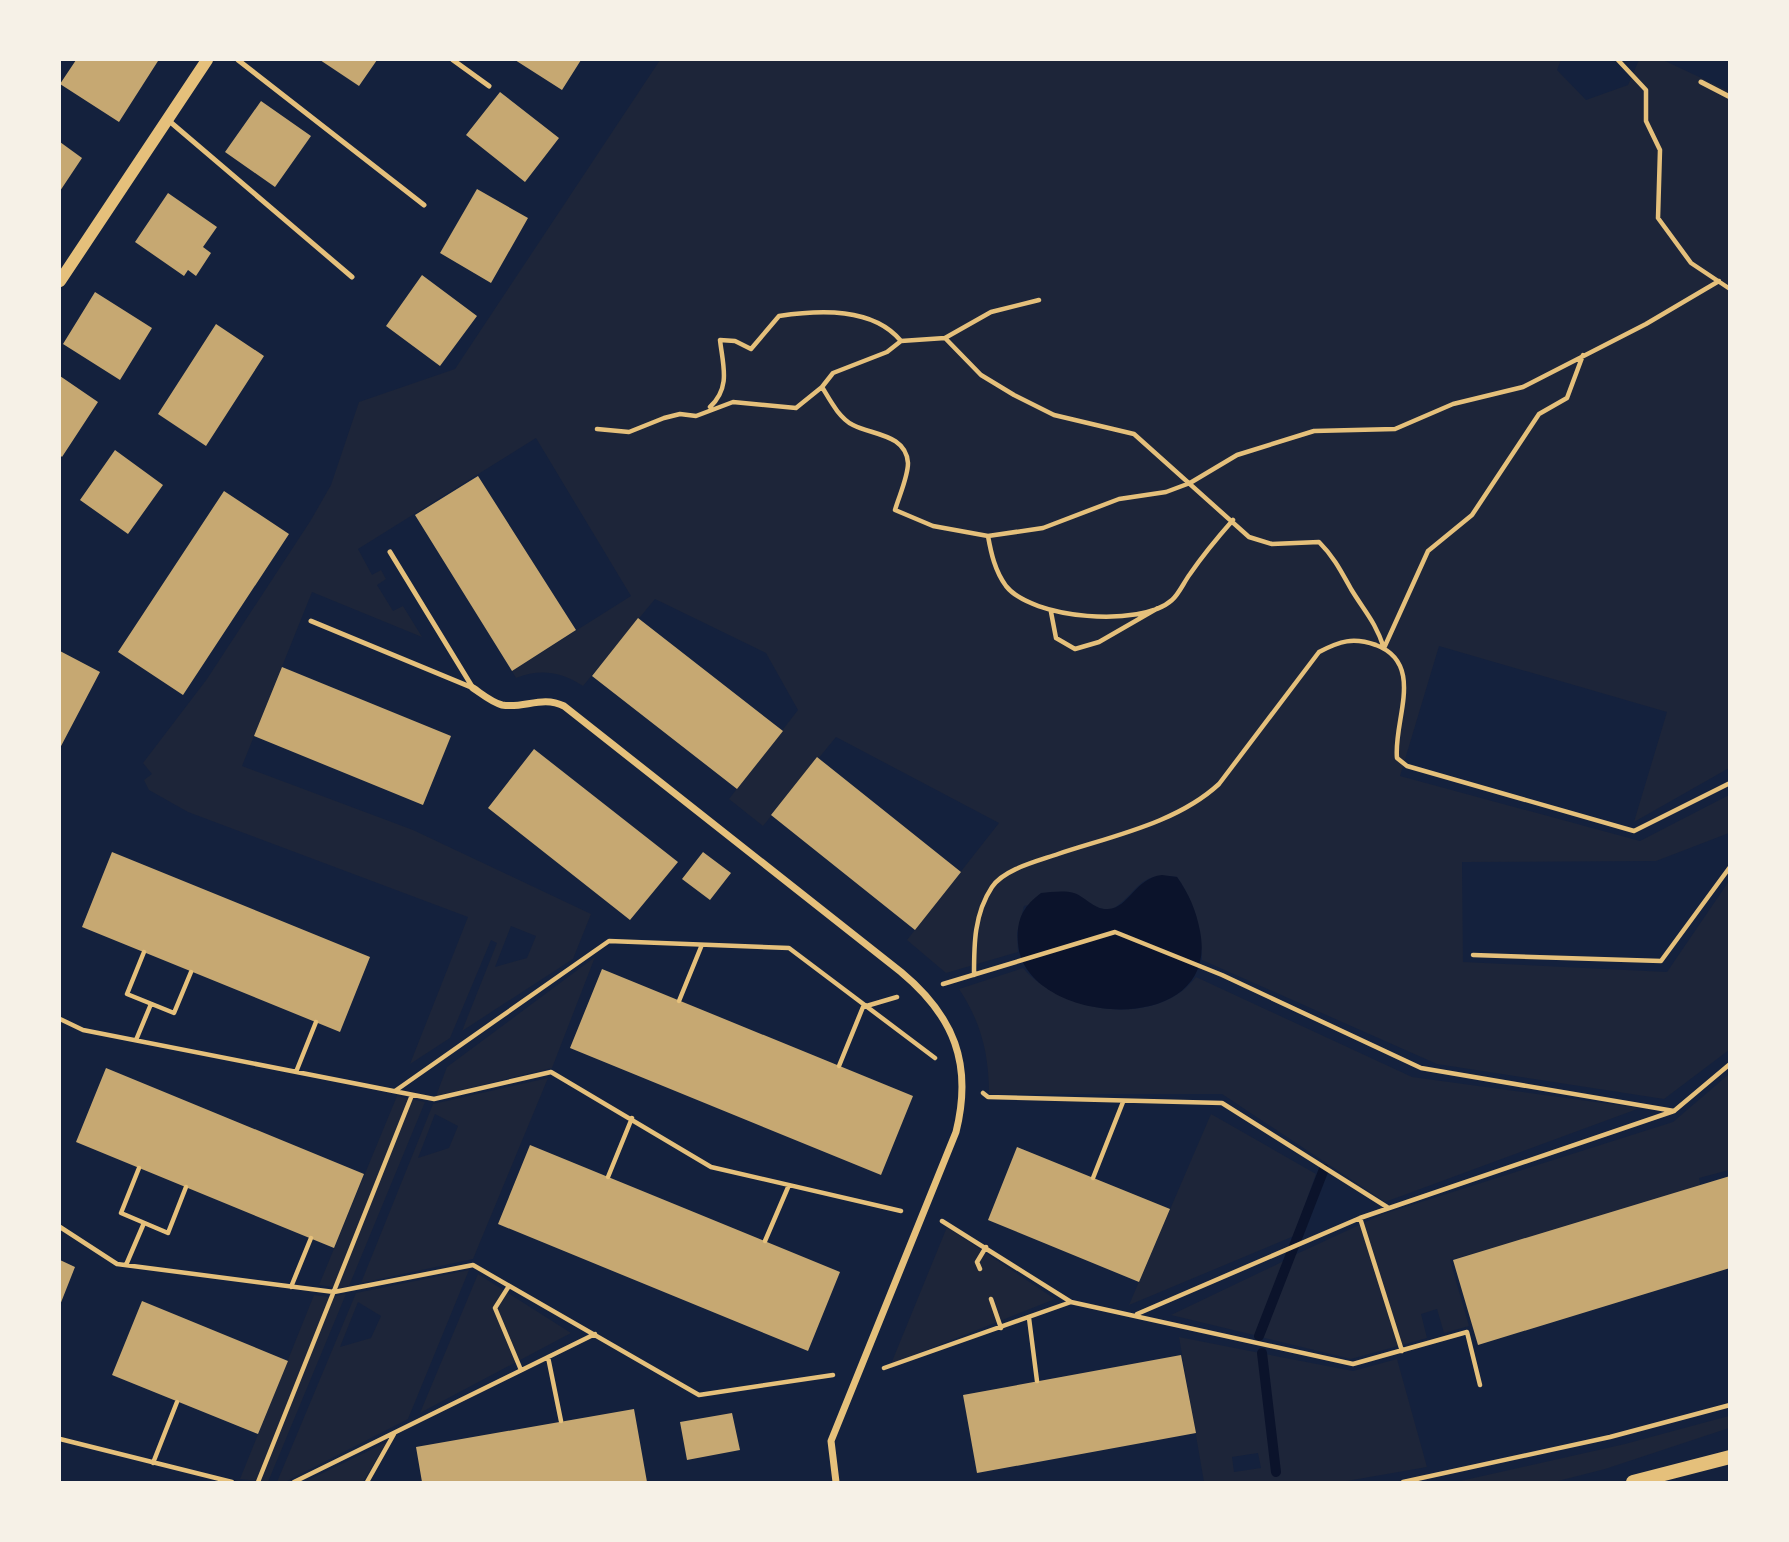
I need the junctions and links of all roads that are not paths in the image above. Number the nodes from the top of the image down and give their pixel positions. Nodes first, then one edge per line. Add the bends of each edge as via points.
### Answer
1 (206, 60) edge
2 (238, 60) edge
3 (453, 60) edge
4 (1701, 82) dead end
5 (489, 86) dead end
6 (1730, 97) edge
7 (167, 119) junction
8 (424, 205) dead end
9 (352, 277) dead end
10 (60, 281) edge
11 (390, 552) dead end
12 (311, 621) dead end
13 (473, 688) junction
14 (1730, 1457) edge
15 (836, 1482) edge
16 (1633, 1482) edge

1 - 7 street
2 - 8 lane
3 - 5 lane
4 - 6 lane
7 - 9 lane
7 - 10 street
11 - 13 lane
12 - 13 lane
13 - 15 street via 499,704 544,700 564,706 922,989 949,1025 962,1079 956,1132 831,1441
14 - 16 main road

